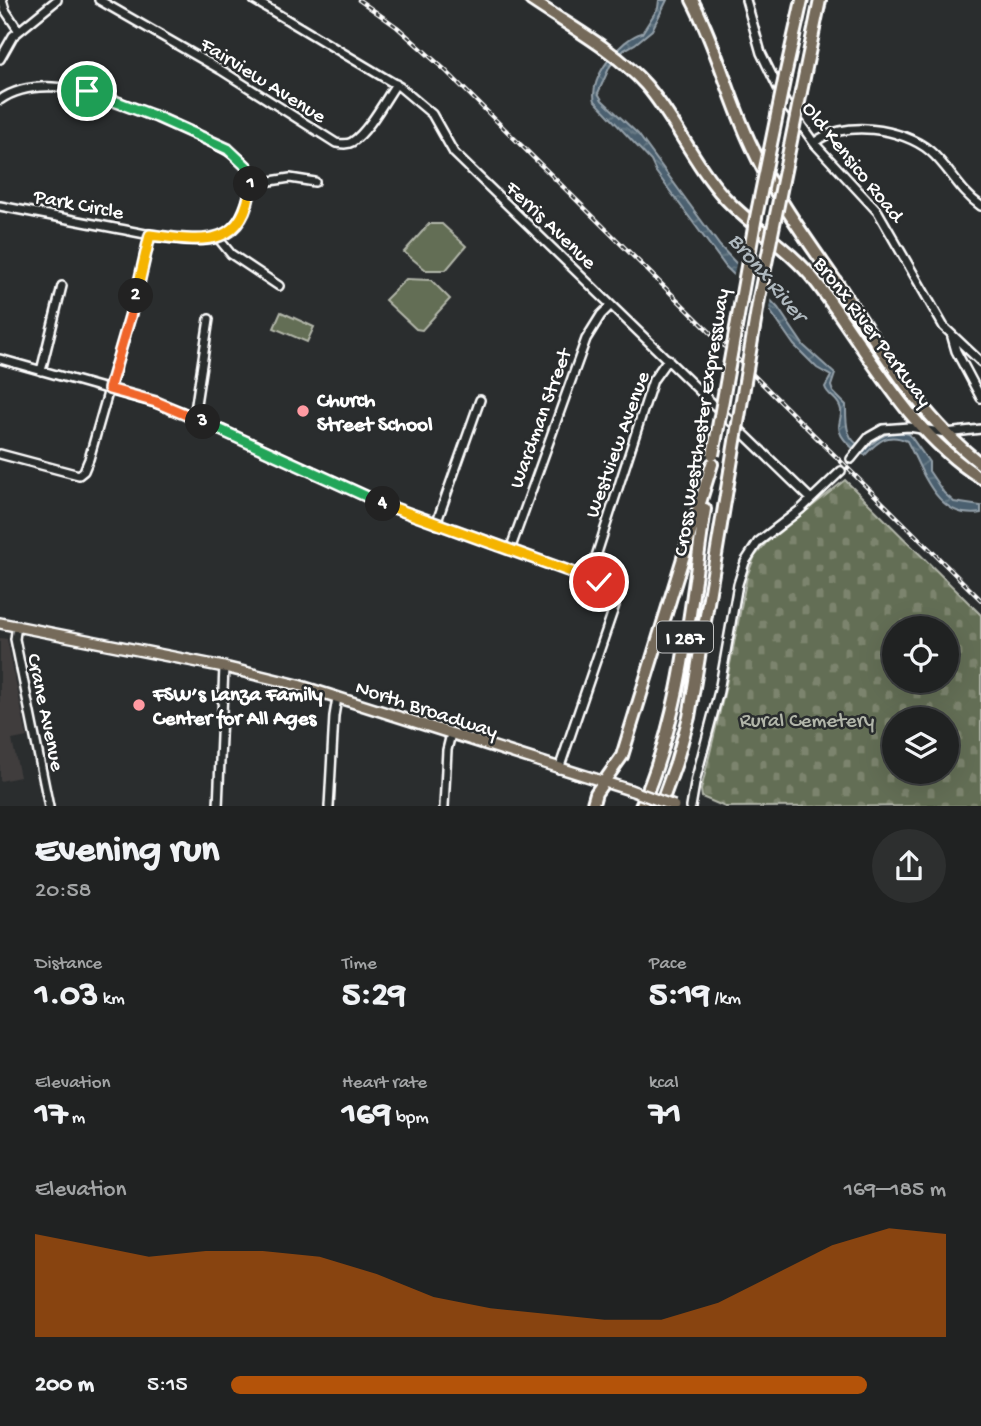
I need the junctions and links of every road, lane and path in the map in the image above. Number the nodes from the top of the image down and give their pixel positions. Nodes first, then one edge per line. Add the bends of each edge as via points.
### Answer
1 (2, 0) edge
2 (57, 0) edge
3 (99, 0) edge
4 (254, 0) edge
5 (531, 0) edge
6 (692, 0) edge
7 (746, 0) edge
8 (802, 0) edge
9 (820, 0) edge
10 (19, 31) junction
11 (0, 59) edge
12 (396, 84) junction
13 (0, 100) edge
14 (814, 143) junction
15 (315, 181) dead end
16 (251, 184) junction
17 (0, 206) edge
18 (981, 206) edge
19 (150, 235) junction
20 (218, 238) junction
21 (62, 286) dead end
22 (279, 286) dead end
23 (611, 304) junction
24 (209, 319) dead end
25 (952, 336) junction
26 (0, 359) edge
27 (668, 359) junction
28 (981, 362) edge
29 (41, 371) junction
30 (109, 389) junction
31 (981, 398) edge
32 (480, 400) dead end
33 (194, 417) junction
34 (981, 429) edge
35 (925, 431) junction
36 (946, 433) junction
37 (0, 454) edge
38 (853, 457) dead end
39 (712, 459) junction
40 (981, 464) edge
41 (841, 471) dead end
42 (981, 478) edge
43 (811, 499) junction
44 (436, 524) junction
45 (510, 550) junction
46 (589, 578) junction
47 (0, 623) edge
48 (17, 625) junction
49 (224, 667) junction
50 (337, 698) junction
51 (451, 734) junction
52 (559, 769) junction
53 (606, 782) junction
54 (49, 806) edge
55 (218, 806) edge
56 (329, 806) edge
57 (444, 806) edge
58 (592, 806) edge
59 (641, 806) edge
60 (660, 806) edge
61 (675, 806) edge
62 (691, 806) edge

1 - 10 street
2 - 10 street
3 - 12 street, Fairview Avenue via 339,144 353,141
4 - 12 street, Ferris Avenue
5 - 35 highway, Bronx River Parkway via 602,48 654,95 726,199 810,275
6 - 36 highway, Bronx River Parkway via 750,143 775,192 893,367
7 - 14 street, Old Kensico Road via 770,75
8 - 39 highway, Cross Westchester Expressway / I 287, bridge via 754,222
9 - 60 highway, Cross Westchester Expressway / I 287, bridge via 759,298 689,717
10 - 11 street
12 - 23 street, Ferris Avenue via 432,114 463,163
13 - 16 street via 47,88 107,97 228,149 247,167
14 - 18 street via 830,133 851,129 911,139 930,151
14 - 25 street, Old Kensico Road via 878,212
15 - 16 street via 290,178
16 - 20 street via 242,214
17 - 19 street, Park Circle
19 - 20 street, Park Circle
19 - 30 street
20 - 22 street via 231,254
21 - 29 street
23 - 27 street, Ferris Avenue
23 - 45 street, Wardman Street via 586,340
24 - 33 street
25 - 28 street, Old Kensico Road
25 - 31 street, Old Kensico Road
26 - 29 street
27 - 43 street, Ferris Avenue
27 - 46 street, Westview Avenue via 653,380
29 - 30 street
30 - 33 street
30 - 37 street via 82,473
32 - 44 street
33 - 44 street via 361,495
34 - 36 street
35 - 36 street
35 - 38 street via 883,429
35 - 42 highway, Bronx River Parkway
36 - 40 highway, Bronx River Parkway
39 - 53 highway via 622,756
39 - 59 highway, Cross Westchester Expressway / I 287 via 672,712
41 - 43 street
43 - 62 street via 758,542 745,562
44 - 45 street
45 - 46 street
46 - 52 street via 607,587 615,605
47 - 48 main road, North Broadway
48 - 49 main road, North Broadway
48 - 54 street, Crane Avenue via 15,639
49 - 50 main road, North Broadway
49 - 55 street
50 - 51 main road, North Broadway
50 - 56 street
51 - 52 main road, North Broadway
51 - 57 street
52 - 53 main road, North Broadway
53 - 58 highway
53 - 61 main road, North Broadway, bridge

